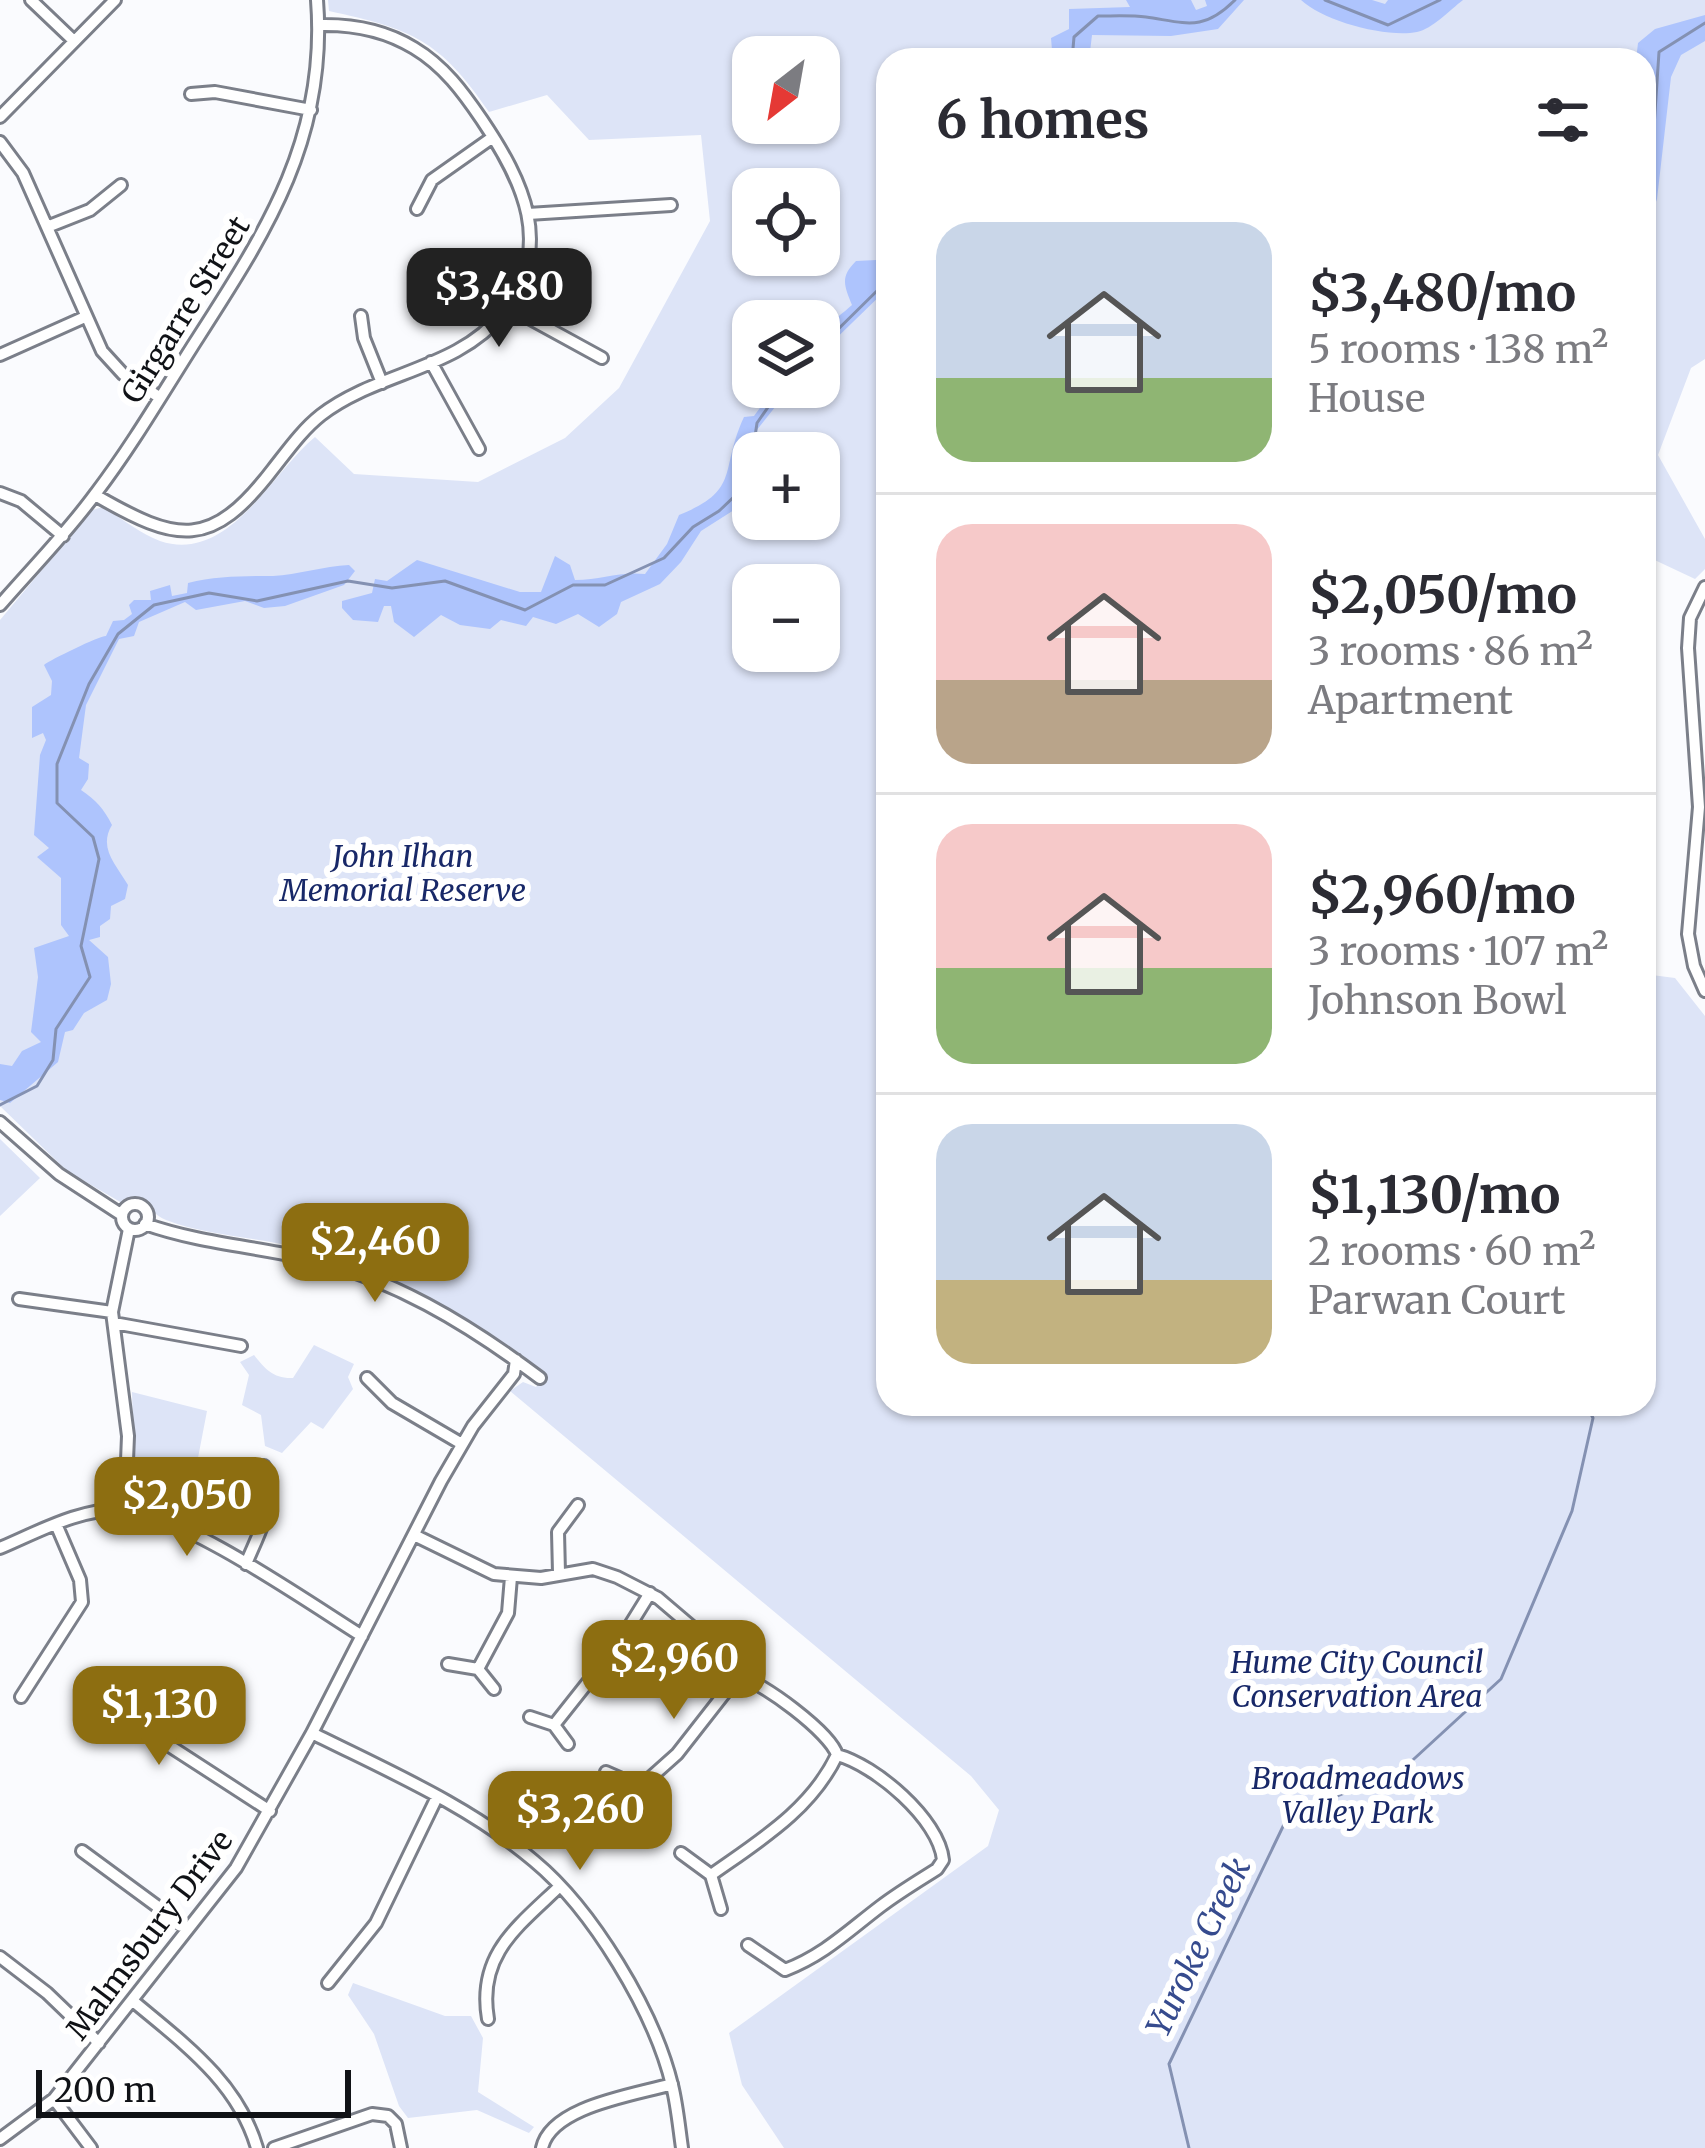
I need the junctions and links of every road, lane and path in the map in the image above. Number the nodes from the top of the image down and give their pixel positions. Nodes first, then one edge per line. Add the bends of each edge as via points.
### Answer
1 (31, 0) edge
2 (115, 0) edge
3 (317, 0) edge
4 (318, 25) junction
5 (73, 40) junction
6 (191, 94) dead end
7 (310, 110) junction
8 (0, 117) edge
9 (493, 137) junction
10 (0, 142) edge
11 (121, 185) dead end
12 (671, 205) dead end
13 (418, 208) dead end
14 (528, 214) junction
15 (47, 227) junction
16 (508, 306) junction
17 (361, 316) dead end
18 (85, 317) junction
19 (0, 355) edge
20 (602, 358) dead end
21 (431, 362) junction
22 (382, 383) junction
23 (160, 397) junction
24 (479, 449) dead end
25 (0, 493) edge
26 (95, 495) junction
27 (63, 536) junction
28 (1705, 587) edge
29 (0, 605) edge
30 (1690, 672) junction
31 (1705, 673) edge
32 (1702, 807) edge
33 (1705, 991) edge
34 (0, 1122) edge
35 (122, 1215) junction
36 (146, 1224) junction
37 (129, 1229) junction
38 (19, 1299) dead end
39 (113, 1318) junction
40 (241, 1346) dead end
41 (516, 1360) junction
42 (367, 1378) dead end
43 (540, 1378) dead end
44 (462, 1444) junction
45 (264, 1466) dead end
46 (577, 1504) dead end
47 (125, 1510) junction
48 (56, 1524) junction
49 (413, 1535) junction
50 (0, 1548) edge
51 (246, 1564) junction
52 (559, 1573) junction
53 (511, 1577) junction
54 (650, 1593) junction
55 (362, 1636) junction
56 (448, 1664) dead end
57 (478, 1669) junction
58 (739, 1676) junction
59 (194, 1682) dead end
60 (494, 1689) dead end
61 (21, 1697) dead end
62 (530, 1717) dead end
63 (554, 1725) junction
64 (312, 1733) junction
65 (568, 1744) dead end
66 (837, 1754) junction
67 (607, 1772) dead end
68 (640, 1786) junction
69 (437, 1797) junction
70 (270, 1811) junction
71 (653, 1813) dead end
72 (82, 1852) dead end
73 (682, 1852) dead end
74 (711, 1875) junction
75 (560, 1886) junction
76 (721, 1909) dead end
77 (188, 1929) junction
78 (748, 1945) dead end
79 (0, 1957) edge
80 (328, 1983) dead end
81 (133, 2000) junction
82 (488, 2019) dead end
83 (99, 2043) junction
84 (672, 2084) junction
85 (54, 2099) junction
86 (0, 2139) edge
87 (91, 2148) edge
88 (257, 2148) edge
89 (274, 2148) edge
90 (400, 2148) edge
91 (542, 2148) edge
92 (682, 2148) edge

1 - 5 street
2 - 5 street
3 - 4 street, Girgarre Street
4 - 7 street, Girgarre Street
4 - 9 street via 376,31 417,49 454,82
5 - 8 street
6 - 7 street
7 - 23 street, Girgarre Street via 273,218
9 - 13 street via 433,180
9 - 14 street
10 - 15 street
11 - 15 street via 90,210
12 - 14 street
14 - 16 street via 524,269
15 - 18 street
16 - 20 street
16 - 21 street via 469,344
17 - 22 street
18 - 19 street
18 - 23 street via 108,360
21 - 22 street
21 - 24 street
22 - 26 street via 321,415 244,506 213,526 159,527
23 - 26 street, Girgarre Street
25 - 27 street
26 - 27 street, Girgarre Street
27 - 29 street, Girgarre Street
28 - 30 street via 1690,618
30 - 31 street
30 - 32 street
32 - 33 street via 1688,934
34 - 35 street
35 - 36 street via 129,1205 141,1206
35 - 37 street
36 - 37 street
36 - 41 street via 351,1271 457,1321
37 - 39 street
38 - 39 street
39 - 40 street
39 - 47 street via 128,1436
41 - 43 street
41 - 44 street, Malmsbury Drive
42 - 44 street via 392,1403
44 - 49 street, Malmsbury Drive
45 - 51 street via 270,1505
46 - 52 street via 558,1532
47 - 48 street
47 - 51 street
48 - 50 street
48 - 61 street via 82,1602
49 - 53 street
49 - 55 street, Malmsbury Drive
51 - 55 street
52 - 53 street
52 - 54 street via 598,1570
53 - 57 street via 508,1613
54 - 58 street via 732,1661
54 - 63 street
55 - 64 street, Malmsbury Drive
56 - 57 street
57 - 60 street
58 - 66 street via 759,1682
58 - 68 street via 677,1754
59 - 70 street via 165,1727 165,1743
62 - 63 street
63 - 65 street
64 - 69 street
64 - 70 street, Malmsbury Drive
66 - 74 street via 800,1808
66 - 78 street via 856,1760 918,1812 943,1861 785,1974
67 - 68 street
68 - 71 street
69 - 75 street
69 - 80 street via 376,1923
70 - 77 street, Malmsbury Drive
72 - 77 street
73 - 74 street
74 - 76 street
75 - 82 street via 492,1963
75 - 84 street via 618,1962
77 - 81 street, Malmsbury Drive
79 - 83 street
81 - 83 street, Malmsbury Drive
81 - 88 street via 212,2068
83 - 85 street, Malmsbury Drive
84 - 91 street via 568,2115
84 - 92 street
85 - 86 street, Malmsbury Drive
85 - 87 street
89 - 90 street via 372,2114 396,2124

